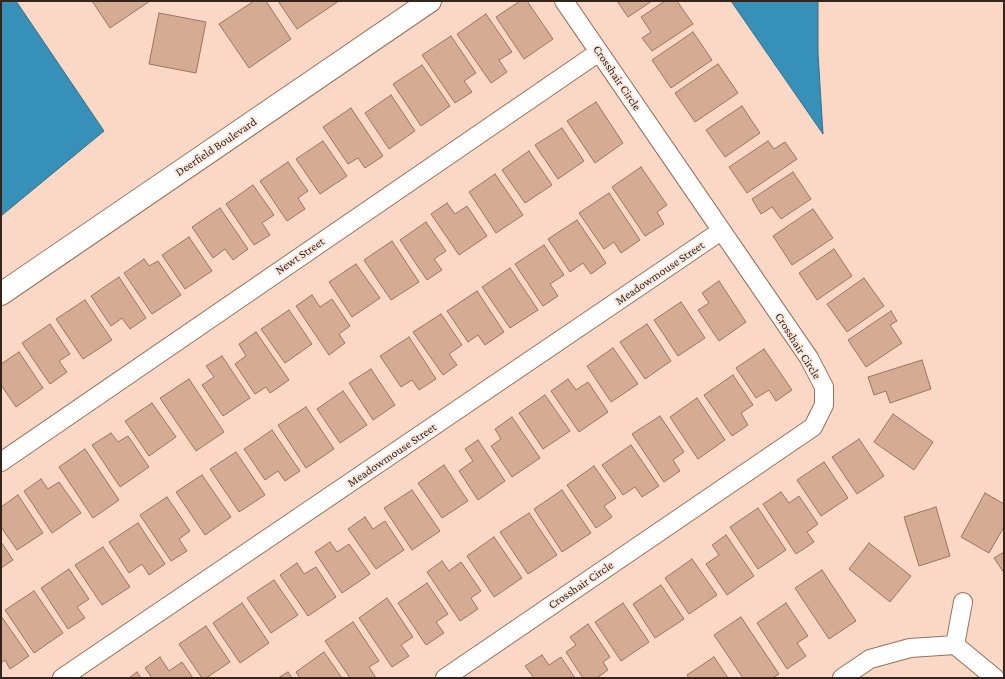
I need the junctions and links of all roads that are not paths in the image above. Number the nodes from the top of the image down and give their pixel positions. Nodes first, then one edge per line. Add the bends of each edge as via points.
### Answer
1 (430, 1) edge
2 (564, 1) edge
3 (599, 52) junction
4 (721, 231) junction
5 (1, 294) edge
6 (1, 462) edge
7 (963, 602) dead end
8 (955, 645) junction
9 (62, 678) edge
10 (445, 678) edge
11 (842, 678) edge
12 (995, 678) edge

1 - 5 street, Deerfield Boulevard
2 - 3 street, Crosshair Circle
3 - 4 street, Crosshair Circle
3 - 6 street, Newt Street
4 - 9 street, Meadowmouse Street
4 - 10 street, Crosshair Circle via 809,358 824,387 824,405 813,427
7 - 8 street
8 - 11 street via 910,648 870,658
8 - 12 street

